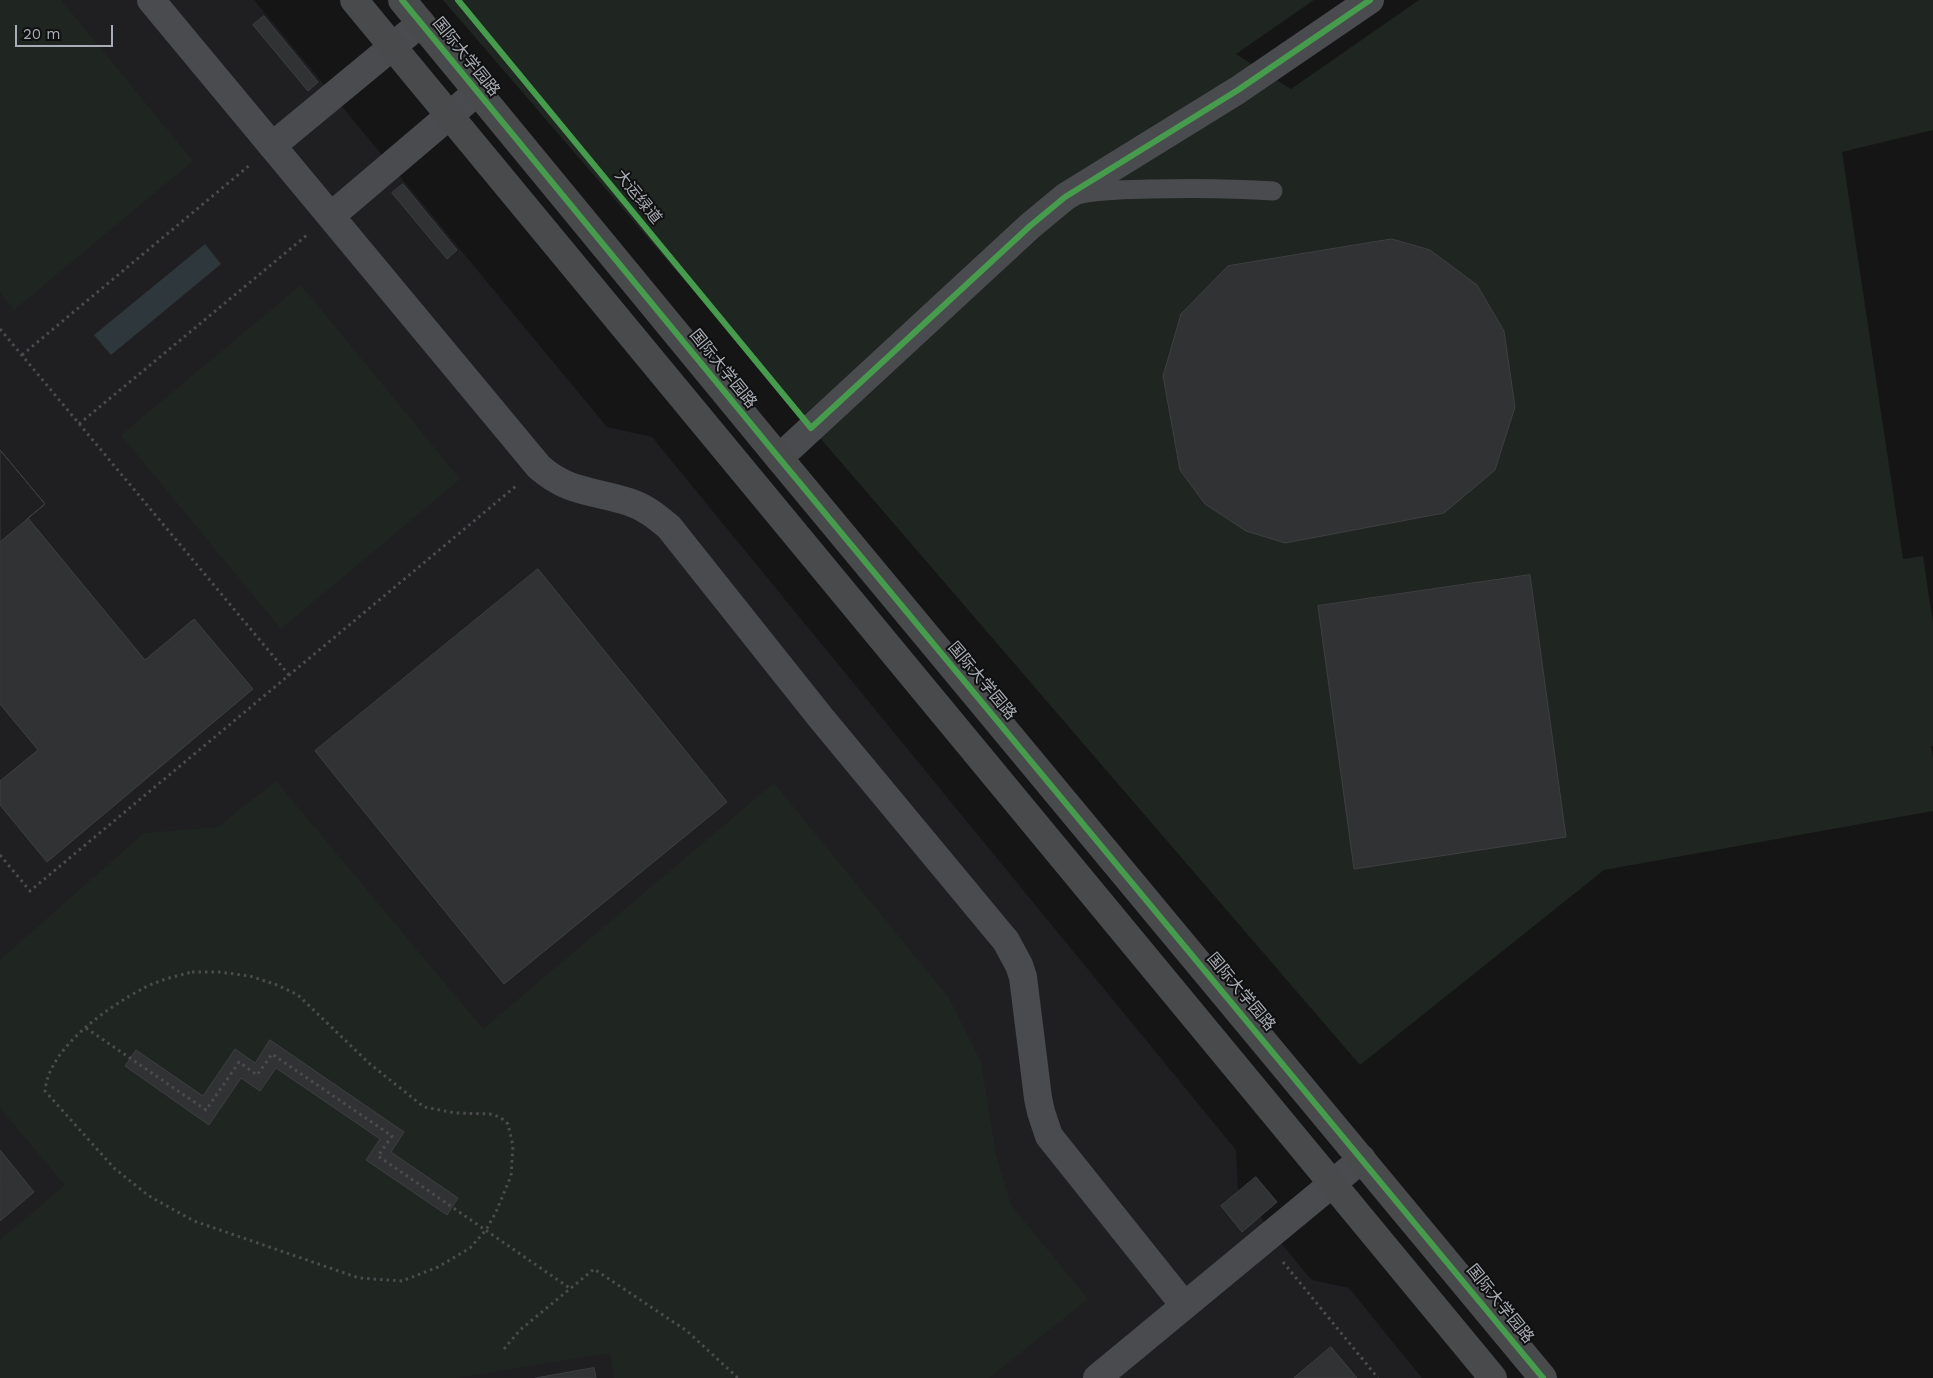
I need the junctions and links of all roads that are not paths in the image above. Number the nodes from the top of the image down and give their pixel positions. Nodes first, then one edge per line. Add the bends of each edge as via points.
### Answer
1 (151, 0) edge
2 (354, 0) edge
3 (402, 0) edge
4 (1370, 0) edge
5 (420, 23) junction
6 (392, 46) junction
7 (477, 92) junction
8 (449, 115) junction
9 (272, 146) junction
10 (1272, 191) dead end
11 (1065, 197) junction
12 (331, 216) junction
13 (779, 458) junction
14 (1362, 1159) junction
15 (1331, 1184) junction
16 (1184, 1305) junction
17 (1097, 1378) edge
18 (1493, 1378) edge
19 (1543, 1378) edge

1 - 9 street
2 - 6 street
3 - 5 street, 国际大学园路
4 - 11 street via 1238,90
5 - 6 street
5 - 7 street, 国际大学园路
6 - 8 street
6 - 9 street
7 - 8 street
7 - 13 street, 国际大学园路
8 - 12 street
8 - 15 street
9 - 12 street
10 - 11 lane via 1117,190
11 - 13 street
12 - 16 street via 552,479 566,486 629,502 669,527 821,718 1006,941 1023,977 1038,1098 1049,1136
13 - 14 street, 国际大学园路
14 - 15 street
14 - 19 street, 国际大学园路
15 - 16 street
15 - 18 street
16 - 17 street

